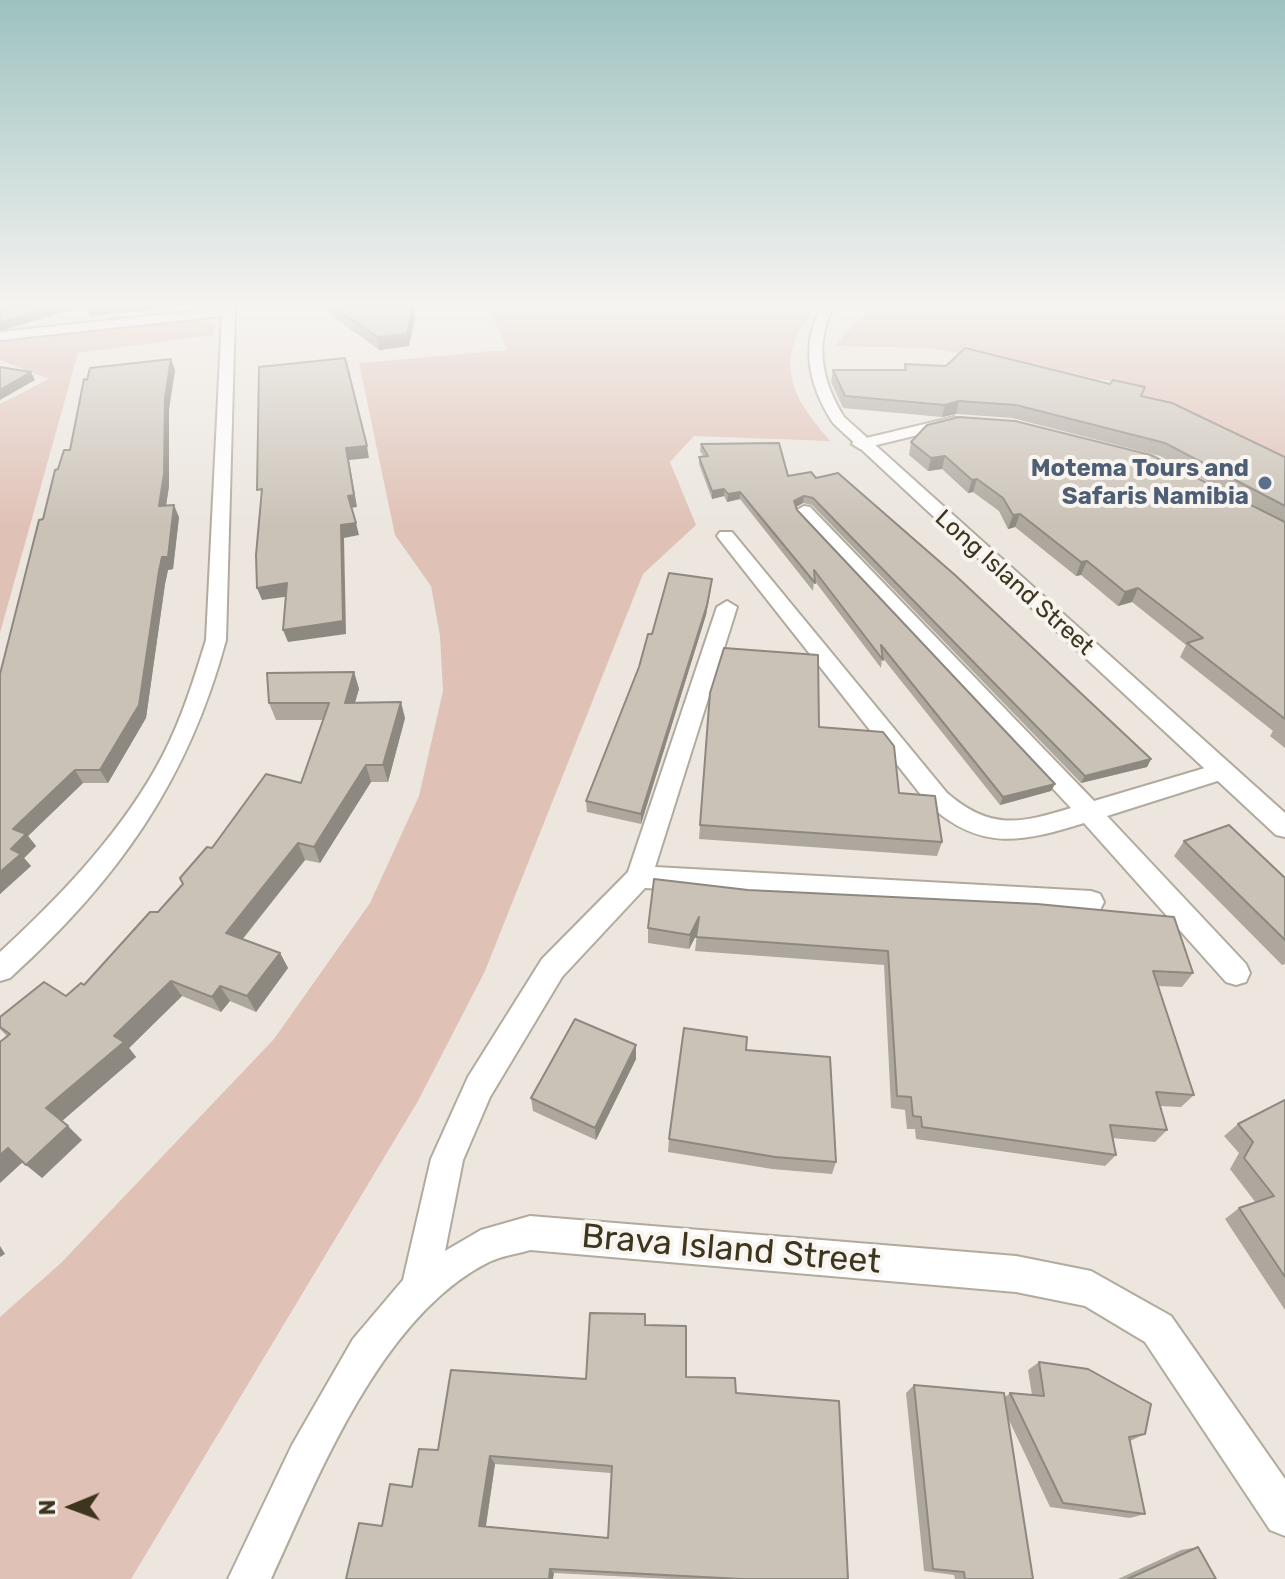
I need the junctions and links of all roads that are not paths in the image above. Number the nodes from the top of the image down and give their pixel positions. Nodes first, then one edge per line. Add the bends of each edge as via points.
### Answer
1 (226, 379) edge
2 (818, 379) edge
3 (966, 422) edge
4 (860, 444) junction
5 (804, 511) dead end
6 (726, 536) dead end
7 (727, 607) dead end
8 (1222, 771) junction
9 (1088, 811) junction
10 (1285, 828) edge
11 (639, 877) junction
12 (1091, 902) dead end
13 (0, 969) edge
14 (1236, 973) dead end
15 (419, 1289) junction
16 (1285, 1515) edge
17 (249, 1579) edge

1 - 13 street via 216,640 188,731 155,795 106,862
2 - 4 street, Long Island Street via 825,402
3 - 4 street
4 - 8 street, Long Island Street
5 - 9 street
6 - 9 street via 956,816 979,829 1009,833
7 - 11 street
8 - 9 street
8 - 10 street, Long Island Street
9 - 14 street
11 - 12 street
11 - 15 street via 552,968 479,1087 447,1159
15 - 16 street, Brava Island Street via 481,1247 530,1233 1016,1274 1091,1289 1158,1329
15 - 17 street, Brava Island Street via 366,1352 306,1459

